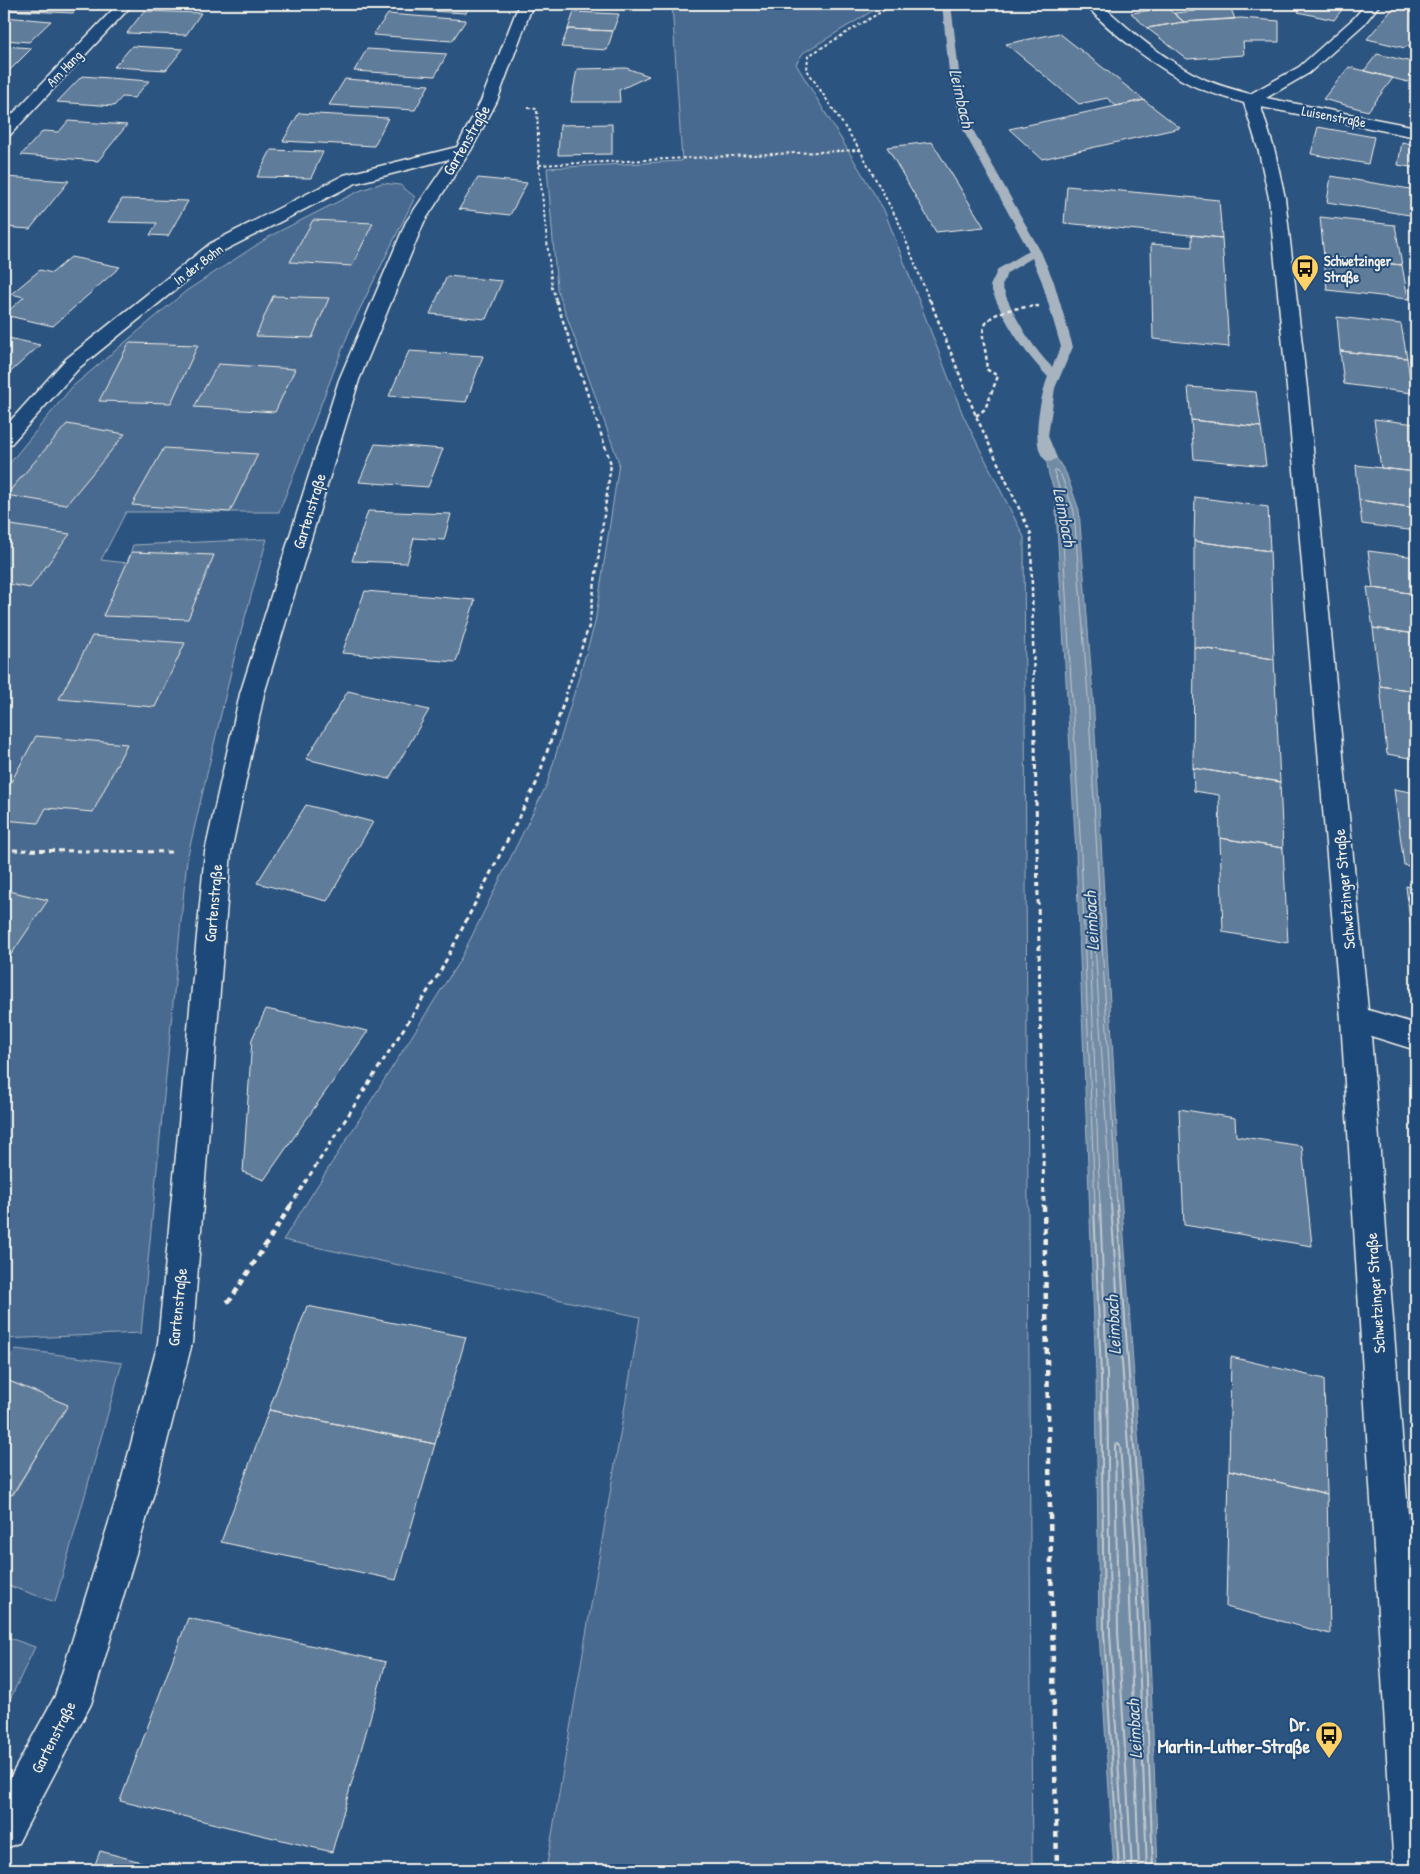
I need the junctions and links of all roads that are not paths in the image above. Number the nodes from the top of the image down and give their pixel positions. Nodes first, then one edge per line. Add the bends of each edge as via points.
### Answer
1 (126, 4) edge
2 (526, 4) edge
3 (1093, 4) edge
4 (1372, 4) edge
5 (1251, 100) junction
6 (4, 132) edge
7 (1416, 132) edge
8 (463, 150) junction
9 (4, 440) edge
10 (1355, 1019) junction
11 (1416, 1036) edge
12 (4, 1829) edge
13 (1414, 1870) edge

1 - 6 street, Am Hang
2 - 8 street, Gartenstraße via 489,101
3 - 5 street via 1117,27 1172,68 1202,84
4 - 5 street via 1304,70
5 - 7 street, Luisenstraße
5 - 10 street, Schwetzinger Straße via 1277,198
8 - 9 street, In der Bohn via 350,179 217,247 73,363
8 - 12 street, Gartenstraße via 415,222 349,380 252,694 218,852 175,1343 136,1493 72,1704
10 - 11 street
10 - 13 street, Schwetzinger Straße

